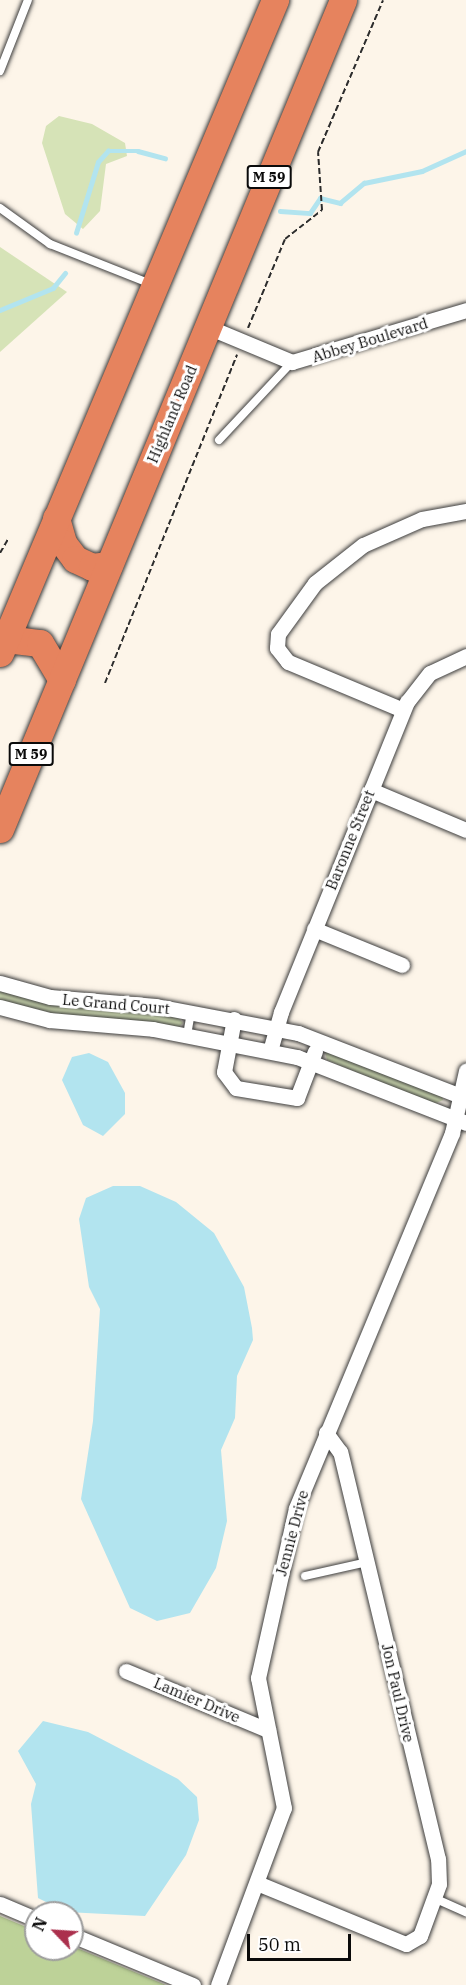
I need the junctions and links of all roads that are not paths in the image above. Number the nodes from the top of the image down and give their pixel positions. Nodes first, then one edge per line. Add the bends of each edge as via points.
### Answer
1 (28, 0) edge
2 (275, 0) edge
3 (342, 0) edge
4 (0, 71) edge
5 (0, 208) edge
6 (152, 285) junction
7 (466, 310) edge
8 (208, 327) junction
9 (292, 362) junction
10 (219, 440) dead end
11 (466, 511) edge
12 (56, 518) junction
13 (109, 565) junction
14 (3, 646) edge
15 (466, 656) edge
16 (62, 680) junction
17 (403, 710) junction
18 (371, 790) junction
19 (0, 828) edge
20 (466, 830) edge
21 (314, 929) junction
22 (402, 965) dead end
23 (0, 983) edge
24 (0, 1007) edge
25 (191, 1012) junction
26 (234, 1019) junction
27 (275, 1027) junction
28 (187, 1035) junction
29 (319, 1038) junction
30 (229, 1042) junction
31 (270, 1051) junction
32 (313, 1061) junction
33 (466, 1071) edge
34 (463, 1096) edge
35 (461, 1121) edge
36 (326, 1433) junction
37 (367, 1562) junction
38 (305, 1576) dead end
39 (126, 1671) dead end
40 (268, 1730) junction
41 (257, 1883) junction
42 (434, 1898) junction
43 (0, 1904) edge
44 (466, 1912) edge
45 (24, 1914) edge
46 (84, 1940) edge
47 (193, 1985) edge
48 (218, 1985) edge

1 - 4 lane
2 - 6 highway
3 - 8 highway, Highland Road / M 59
5 - 6 lane via 50,244
6 - 12 highway
7 - 9 street, Abbey Boulevard
8 - 9 street, Abbey Boulevard
8 - 13 highway, Highland Road / M 59
9 - 10 lane
11 - 17 street via 422,519 363,544 315,583 278,634 277,648 288,662
12 - 13 highway via 63,543 75,559 92,567
12 - 14 highway
13 - 16 highway, Highland Road / M 59
14 - 16 highway via 40,643
15 - 17 street, Baronne Street via 425,678
16 - 19 highway, Highland Road / M 59
17 - 18 street, Baronne Street
18 - 20 street
18 - 21 street, Baronne Street
21 - 22 street
21 - 27 street, Baronne Street
23 - 25 street, Le Grand Court via 50,997
24 - 28 street, Le Grand Court via 49,1020
25 - 26 street, Le Grand Court
25 - 28 lane
26 - 27 street, Le Grand Court
26 - 30 street
27 - 29 street, Le Grand Court
27 - 31 street, Baronne Street
28 - 30 street, Le Grand Court
29 - 32 street
29 - 34 street, Le Grand Court
30 - 31 street, Le Grand Court
30 - 32 street via 224,1069 230,1084 284,1099 302,1094
31 - 32 street, Le Grand Court
32 - 35 street, Le Grand Court
33 - 34 street, Jennie Drive
34 - 35 street, Jennie Drive
35 - 36 street, Jennie Drive
36 - 37 street, Jon Paul Drive via 338,1444
36 - 40 street, Jennie Drive via 296,1508 259,1672
37 - 38 lane
37 - 42 street, Jon Paul Drive via 439,1864
39 - 40 street, Lamier Drive
40 - 41 street, Jennie Drive via 284,1801
41 - 42 street, Jon Paul Drive via 402,1943 420,1936
41 - 48 street, Jennie Drive
42 - 44 lane
43 - 45 street
46 - 47 street

